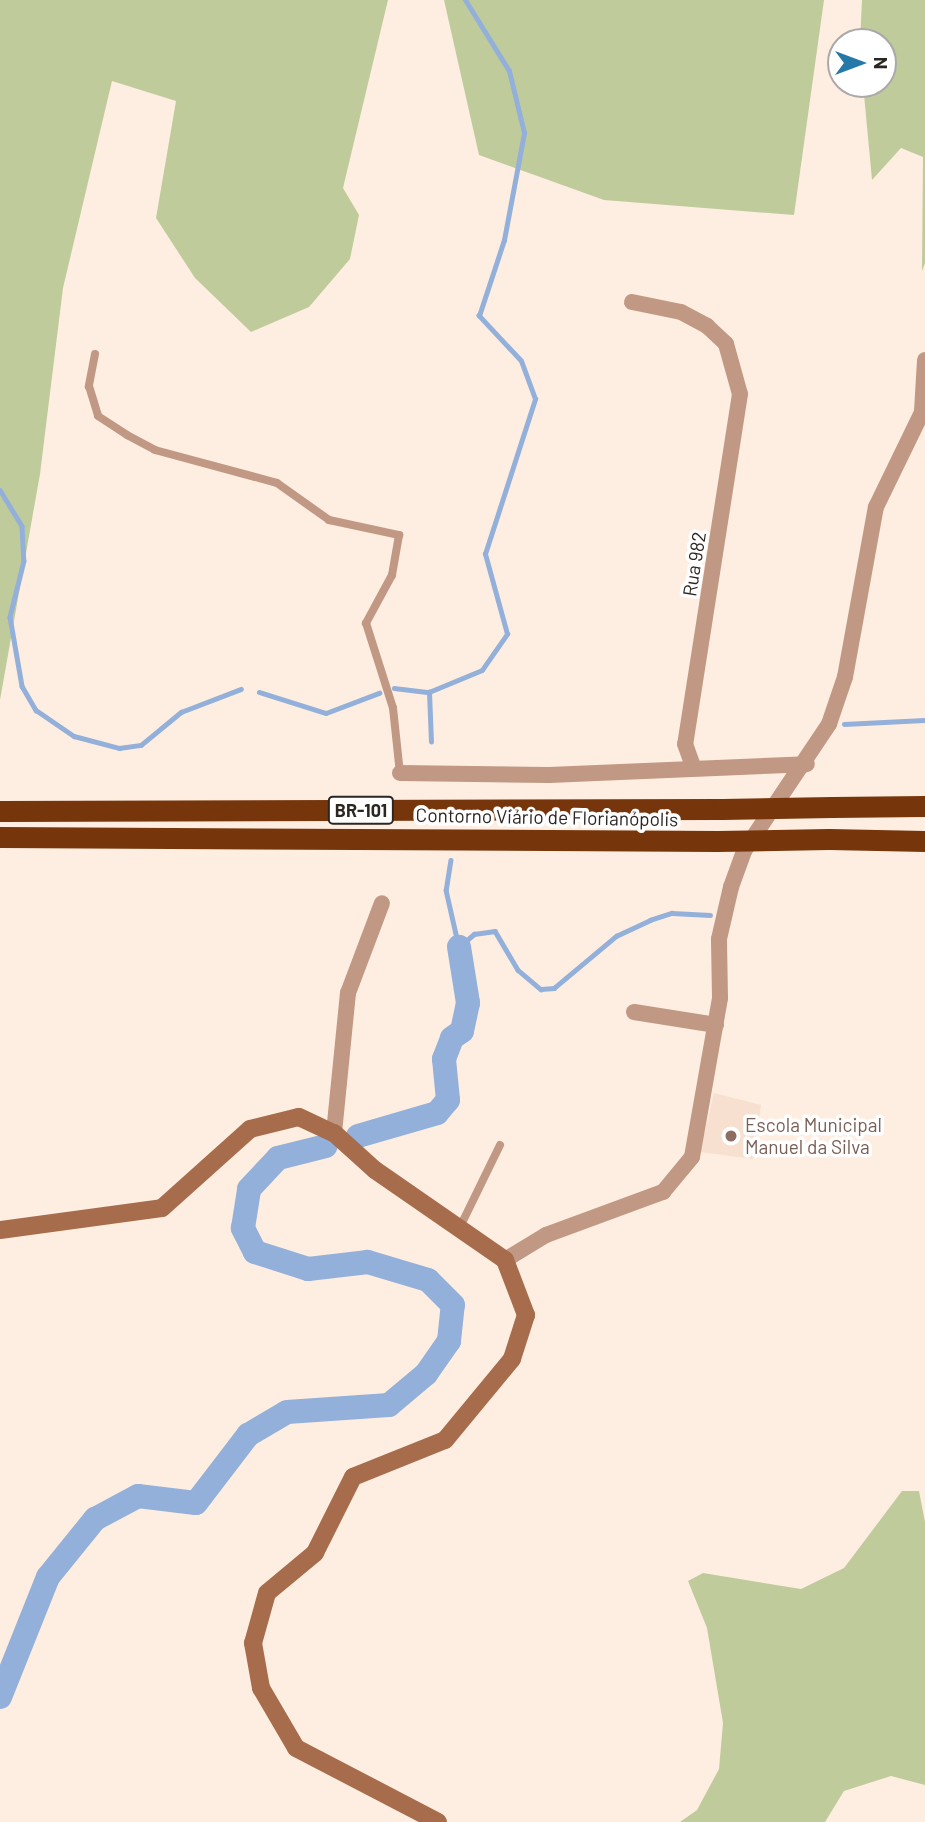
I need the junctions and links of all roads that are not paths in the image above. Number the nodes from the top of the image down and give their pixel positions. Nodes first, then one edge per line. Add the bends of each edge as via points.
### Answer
1 (632, 302) dead end
2 (95, 354) dead end
3 (925, 360) edge
4 (923, 409) edge
5 (807, 764) junction
6 (693, 766) junction
7 (400, 773) joint
8 (925, 806) edge
9 (0, 811) edge
10 (0, 837) edge
11 (925, 841) edge
12 (382, 903) dead end
13 (634, 1012) dead end
14 (716, 1025) junction
15 (334, 1133) junction
16 (500, 1145) dead end
17 (461, 1225) junction
18 (0, 1230) edge
19 (505, 1260) junction
20 (438, 1822) edge

1 - 6 street, Rua 982 via 695,318 726,345 735,366 740,424 685,744
2 - 7 lane via 89,386 98,416 127,435 155,450 277,483 329,520 399,536 392,575 366,623 393,708
3 - 4 street
4 - 5 street via 876,507 845,677
5 - 6 street
5 - 14 street via 744,851 731,887 719,939
6 - 7 street via 549,775
8 - 9 highway, Contorno Viário de Florianópolis / BR-101, bridge
10 - 11 highway, Contorno Viário de Florianópolis / BR-101, bridge
12 - 15 street via 348,993
13 - 14 street
14 - 19 street via 701,1130 678,1179 652,1197 546,1236
15 - 17 street via 375,1170
15 - 18 street via 299,1117 269,1121 241,1136 162,1208
16 - 17 lane
17 - 19 street
19 - 20 street via 526,1315 512,1359 445,1440 353,1477 315,1553 267,1593 253,1643 261,1688 296,1748

